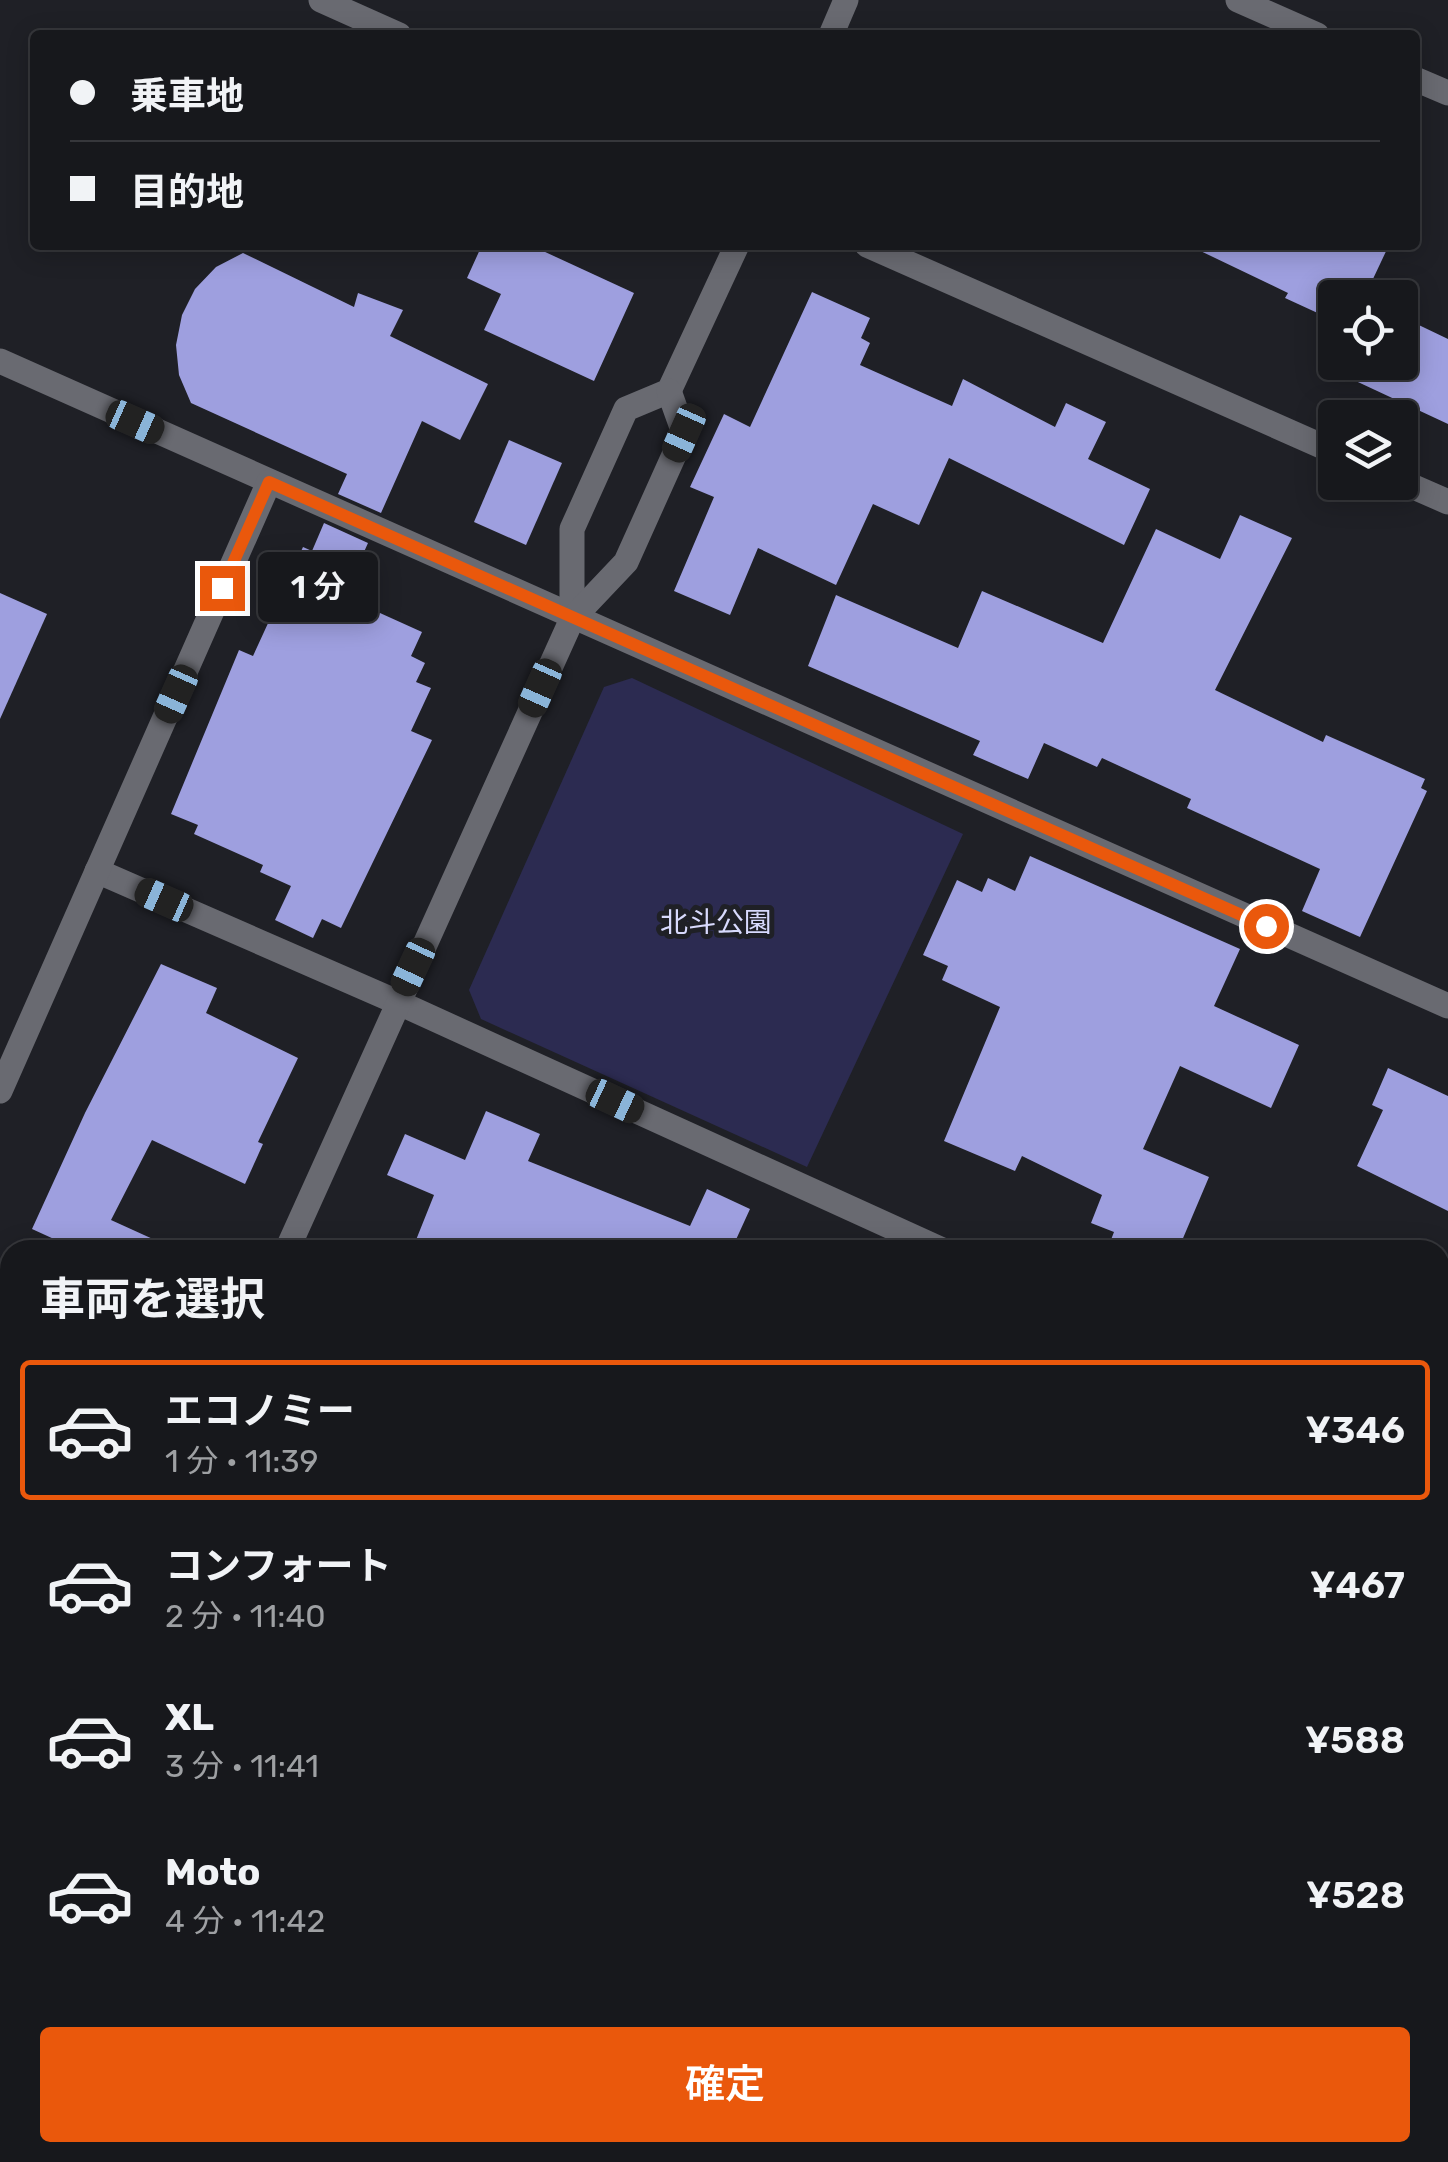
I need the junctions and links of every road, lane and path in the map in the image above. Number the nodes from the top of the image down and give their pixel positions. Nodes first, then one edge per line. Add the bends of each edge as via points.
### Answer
1 (321, 0) edge
2 (846, 0) edge
3 (1238, 0) edge
4 (388, 30) edge
5 (833, 30) edge
6 (1305, 30) edge
7 (1420, 81) edge
8 (1448, 94) edge
9 (735, 250) edge
10 (878, 250) edge
11 (0, 362) edge
12 (669, 391) junction
13 (1318, 444) edge
14 (269, 482) junction
15 (1418, 488) edge
16 (1448, 502) edge
17 (572, 619) junction
18 (97, 871) junction
19 (397, 1002) junction
20 (1448, 1006) edge
21 (0, 1092) edge
22 (291, 1240) edge
23 (920, 1240) edge

1 - 4 street
2 - 5 street
3 - 6 street
7 - 8 street
9 - 12 street
10 - 13 street
11 - 14 street
12 - 17 street via 684,433 626,562
12 - 17 street via 626,409 572,529
14 - 17 street
14 - 18 street
15 - 16 street
17 - 19 street
17 - 20 street
18 - 19 street
18 - 21 street
19 - 22 street
19 - 23 street

